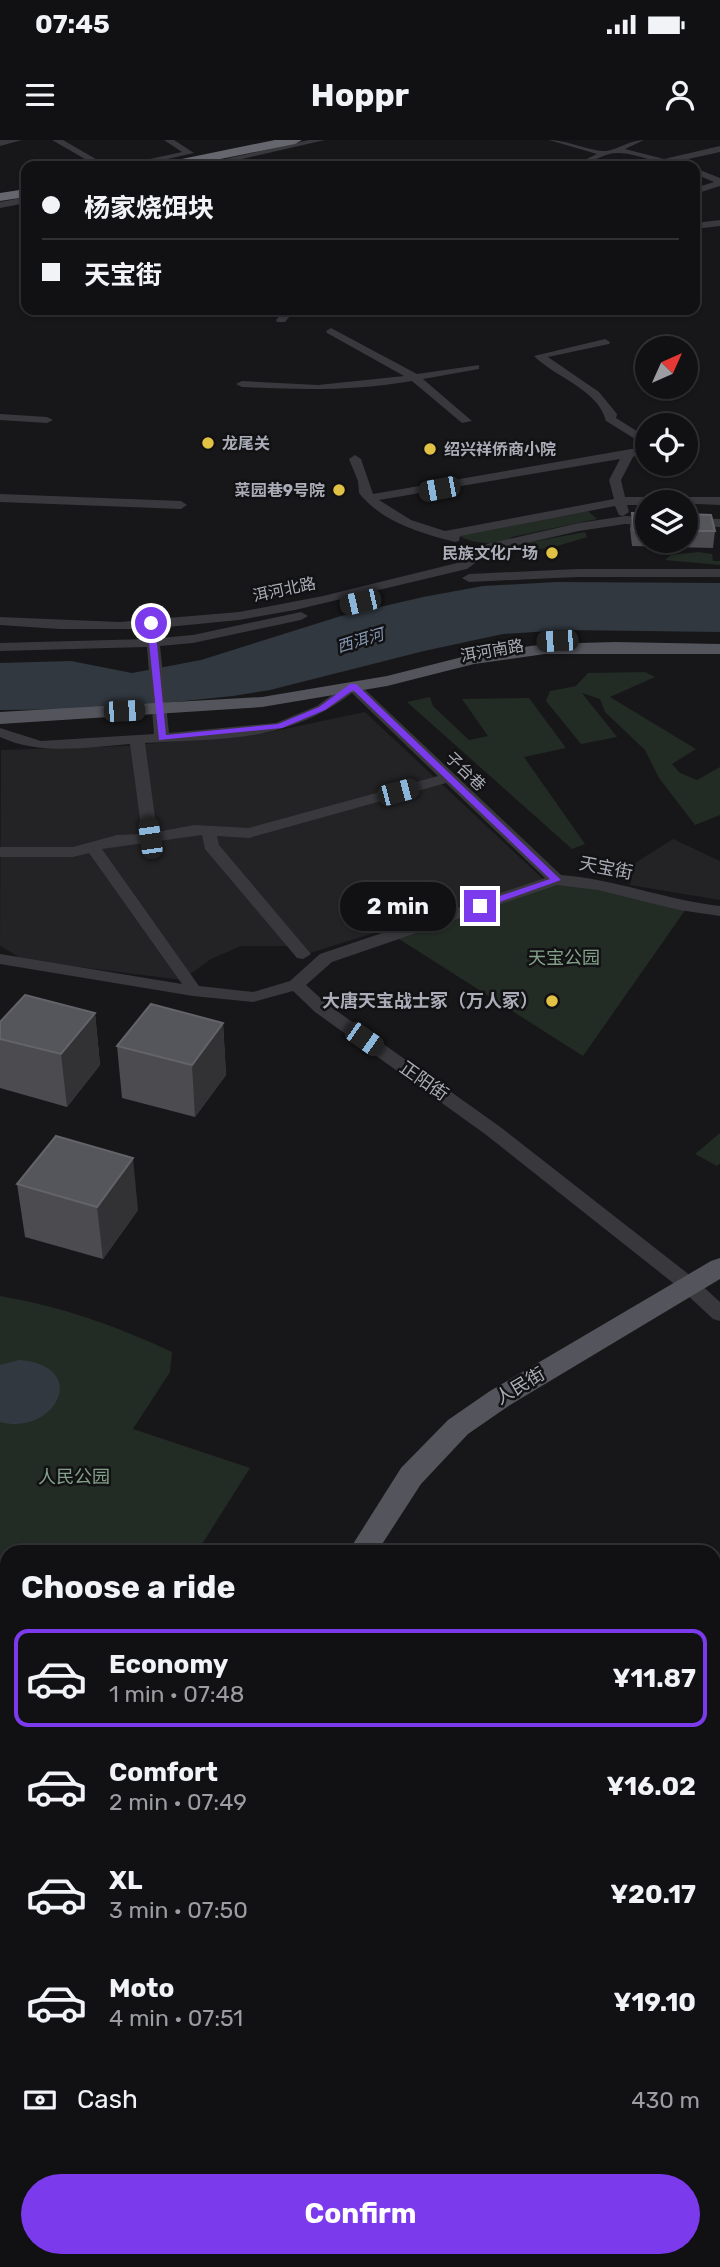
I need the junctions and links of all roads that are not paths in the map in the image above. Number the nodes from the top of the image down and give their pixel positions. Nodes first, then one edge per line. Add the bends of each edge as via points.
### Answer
1 (19, 140) edge
2 (57, 140) edge
3 (168, 140) edge
4 (271, 140) edge
5 (295, 140) edge
6 (321, 140) edge
7 (553, 140) edge
8 (640, 140) edge
9 (0, 143) edge
10 (720, 149) edge
11 (617, 150) junction
12 (606, 154) junction
13 (94, 161) edge
14 (149, 161) edge
15 (168, 161) edge
16 (192, 161) edge
17 (222, 161) edge
18 (588, 161) edge
19 (660, 161) edge
20 (668, 161) edge
21 (700, 173) edge
22 (720, 182) edge
23 (700, 189) edge
24 (21, 191) edge
25 (0, 195) edge
26 (21, 201) edge
27 (0, 205) edge
28 (720, 223) edge
29 (700, 225) edge
30 (286, 315) edge
31 (281, 320) dead end
32 (331, 331) dead end
33 (605, 342) dead end
34 (475, 367) dead end
35 (413, 376) junction
36 (242, 384) dead end
37 (0, 417) edge
38 (47, 420) dead end
39 (466, 421) dead end
40 (635, 437) edge
41 (635, 452) edge
42 (628, 454) junction
43 (355, 459) dead end
44 (0, 498) edge
45 (369, 498) junction
46 (720, 500) edge
47 (621, 501) junction
48 (181, 505) dead end
49 (625, 520) junction
50 (635, 520) edge
51 (698, 522) edge
52 (720, 523) edge
53 (444, 535) junction
54 (487, 548) junction
55 (466, 572) junction
56 (720, 573) edge
57 (0, 621) edge
58 (65, 625) junction
59 (152, 627) junction
60 (0, 636) edge
61 (720, 642) edge
62 (0, 647) edge
63 (720, 649) edge
64 (353, 686) junction
65 (0, 718) edge
66 (161, 730) junction
67 (0, 732) edge
68 (137, 740) junction
69 (447, 778) junction
70 (209, 831) junction
71 (150, 838) junction
72 (92, 846) junction
73 (0, 852) edge
74 (556, 880) junction
75 (720, 911) edge
76 (303, 954) dead end
77 (0, 959) edge
78 (191, 985) dead end
79 (296, 985) junction
80 (720, 1267) edge
81 (689, 1285) junction
82 (720, 1314) edge
83 (405, 1485) junction
84 (349, 1545) edge
85 (366, 1545) edge

1 - 9 street
2 - 13 street
3 - 14 street via 190,153
4 - 15 highway
5 - 16 highway
6 - 17 street
7 - 12 street
8 - 11 street
10 - 20 street
11 - 12 street
11 - 19 street
12 - 18 street
21 - 22 street
22 - 23 street
24 - 25 highway
26 - 27 street
28 - 29 street
30 - 31 street
32 - 35 street
33 - 40 street via 538,356 595,394 611,419
34 - 35 street
35 - 36 street via 318,388
35 - 39 street
37 - 38 street
41 - 42 street
42 - 45 street
42 - 47 street via 615,480
43 - 45 street
44 - 48 street
45 - 53 street via 410,526
46 - 47 street
47 - 49 street
47 - 53 street
49 - 50 street, 洱河北路
49 - 54 street, 洱河北路
51 - 52 street
53 - 54 street
54 - 55 street, 洱河北路
55 - 56 street
55 - 59 street, 洱河北路 via 241,616
55 - 62 street via 193,639
57 - 58 street, 洱河北路
58 - 59 street, 洱河北路
58 - 60 street
59 - 66 street
61 - 64 main road, 洱河南路 via 586,640 506,646 381,674
63 - 64 main road, 洱河南路 via 545,649 474,659
64 - 65 main road, 洱河南路 via 239,705
64 - 66 street via 322,709 279,727
64 - 69 street, 子台巷
66 - 68 street
67 - 68 street via 41,745
68 - 71 street
69 - 70 street via 249,833
69 - 74 street, 子台巷
70 - 71 street
70 - 76 street via 211,846
71 - 72 street
72 - 73 street via 73,852
72 - 78 street
74 - 75 street, 天宝街 via 587,881
74 - 79 street, 天宝街 via 326,958
77 - 79 street via 253,997
79 - 81 street, 正阳街 via 321,1008 492,1130
80 - 81 main road, 人民街
81 - 82 street, 正阳街
81 - 83 main road, 人民街 via 482,1409 437,1447
83 - 84 main road
83 - 85 main road, 人民街

